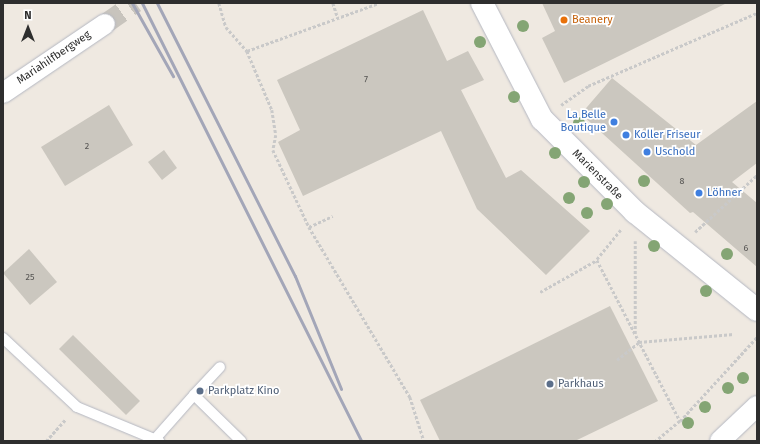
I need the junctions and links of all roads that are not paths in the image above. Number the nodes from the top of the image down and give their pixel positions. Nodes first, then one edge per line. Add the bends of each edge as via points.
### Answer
1 (482, 3) edge
2 (105, 24) tunnel mouth
3 (3, 93) edge
4 (757, 310) edge
5 (3, 338) edge
6 (220, 367) dead end
7 (194, 395) junction
8 (757, 406) edge
9 (158, 440) edge
10 (241, 441) edge
11 (720, 441) edge

1 - 4 street, Marienstraße via 542,119 635,212
2 - 3 street, Mariahilfbergweg
5 - 9 lane via 77,407
6 - 7 lane
7 - 9 lane
7 - 10 lane
8 - 11 street

